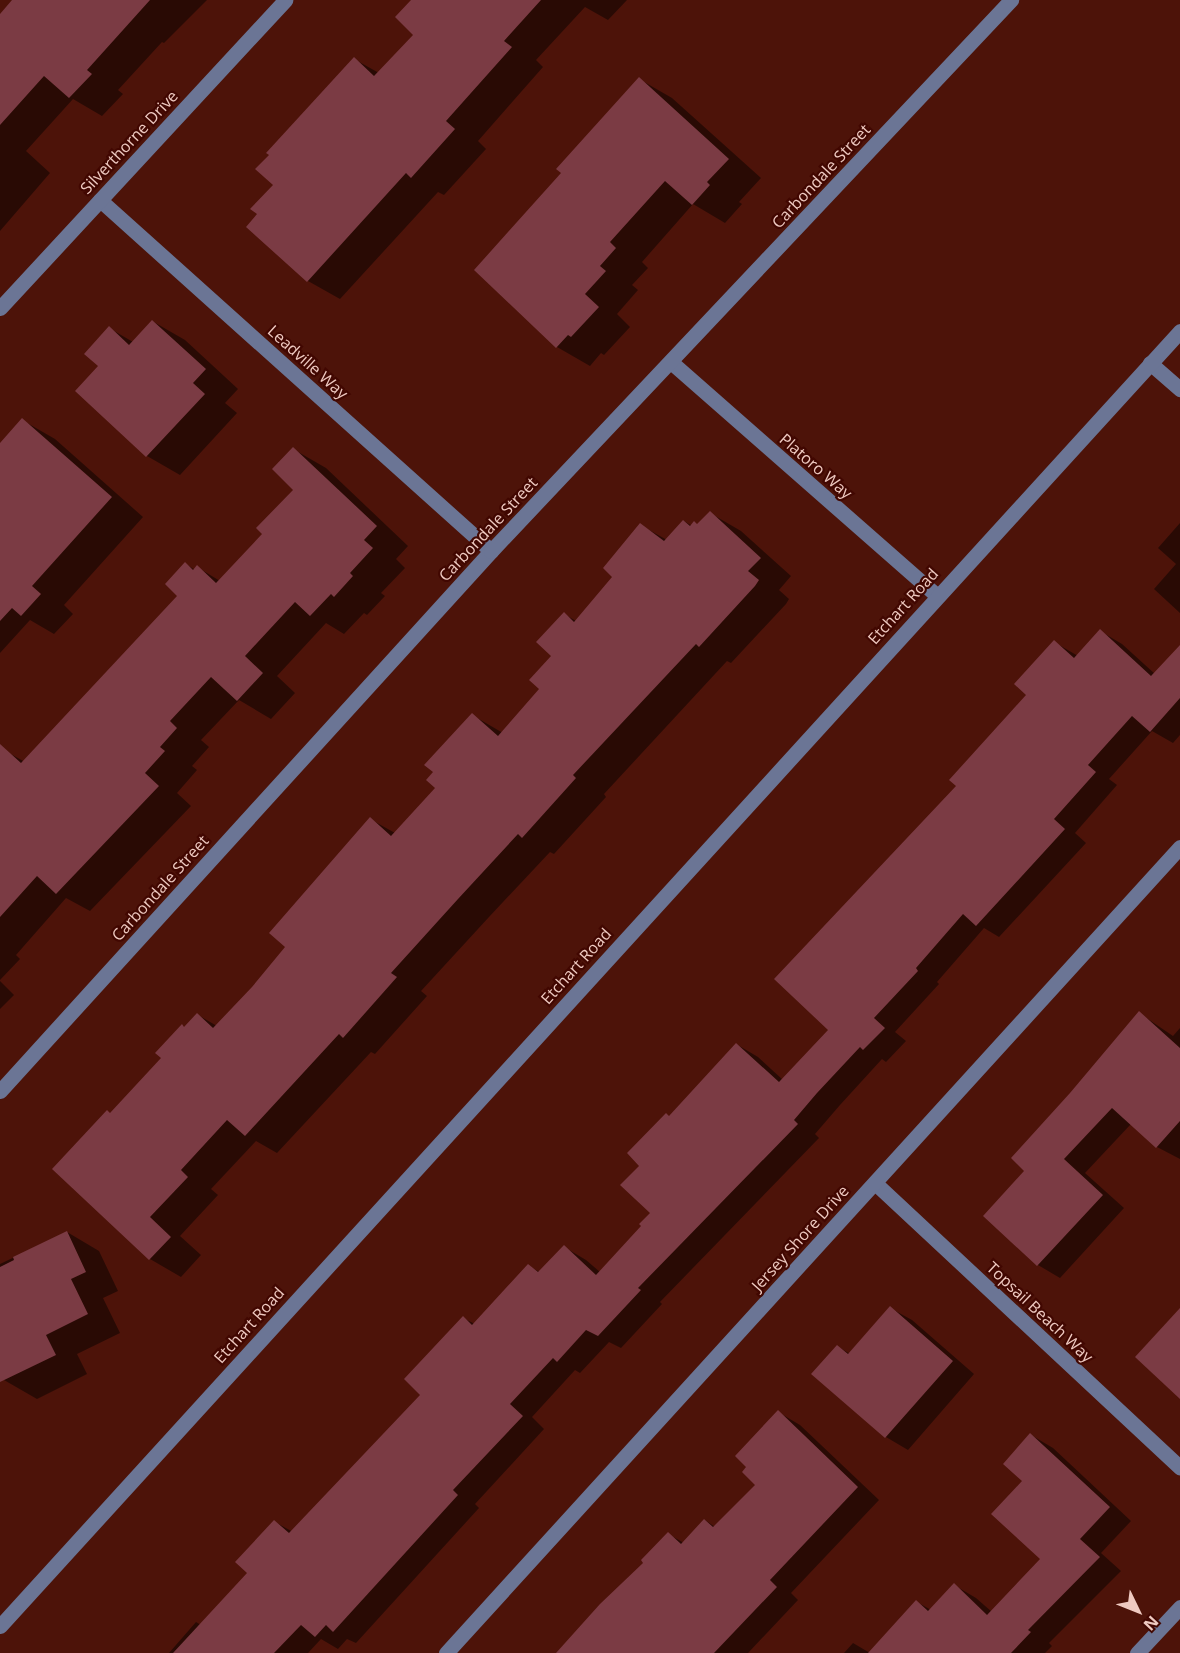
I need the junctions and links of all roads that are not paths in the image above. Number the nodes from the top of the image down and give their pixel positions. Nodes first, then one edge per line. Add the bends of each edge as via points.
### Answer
1 (285, 0) edge
2 (1011, 0) edge
3 (100, 200) junction
4 (0, 308) edge
5 (1180, 331) edge
6 (671, 362) junction
7 (1150, 363) junction
8 (1180, 389) edge
9 (491, 551) junction
10 (937, 596) junction
11 (1180, 847) edge
12 (0, 1091) edge
13 (875, 1183) junction
14 (1180, 1467) edge
15 (1180, 1607) edge
16 (0, 1626) edge
17 (446, 1653) edge
18 (1137, 1653) edge

1 - 3 street, Silverthorne Drive
2 - 6 street, Carbondale Street
3 - 4 street, Silverthorne Drive
3 - 9 street, Leadville Way
5 - 7 street, Etchart Road
6 - 9 street, Carbondale Street
6 - 10 street, Platoro Way
7 - 8 street
7 - 10 street, Etchart Road
9 - 12 street, Carbondale Street
10 - 16 street, Etchart Road
11 - 13 street, Jersey Shore Drive
13 - 14 street, Topsail Beach Way
13 - 17 street, Jersey Shore Drive
15 - 18 street

